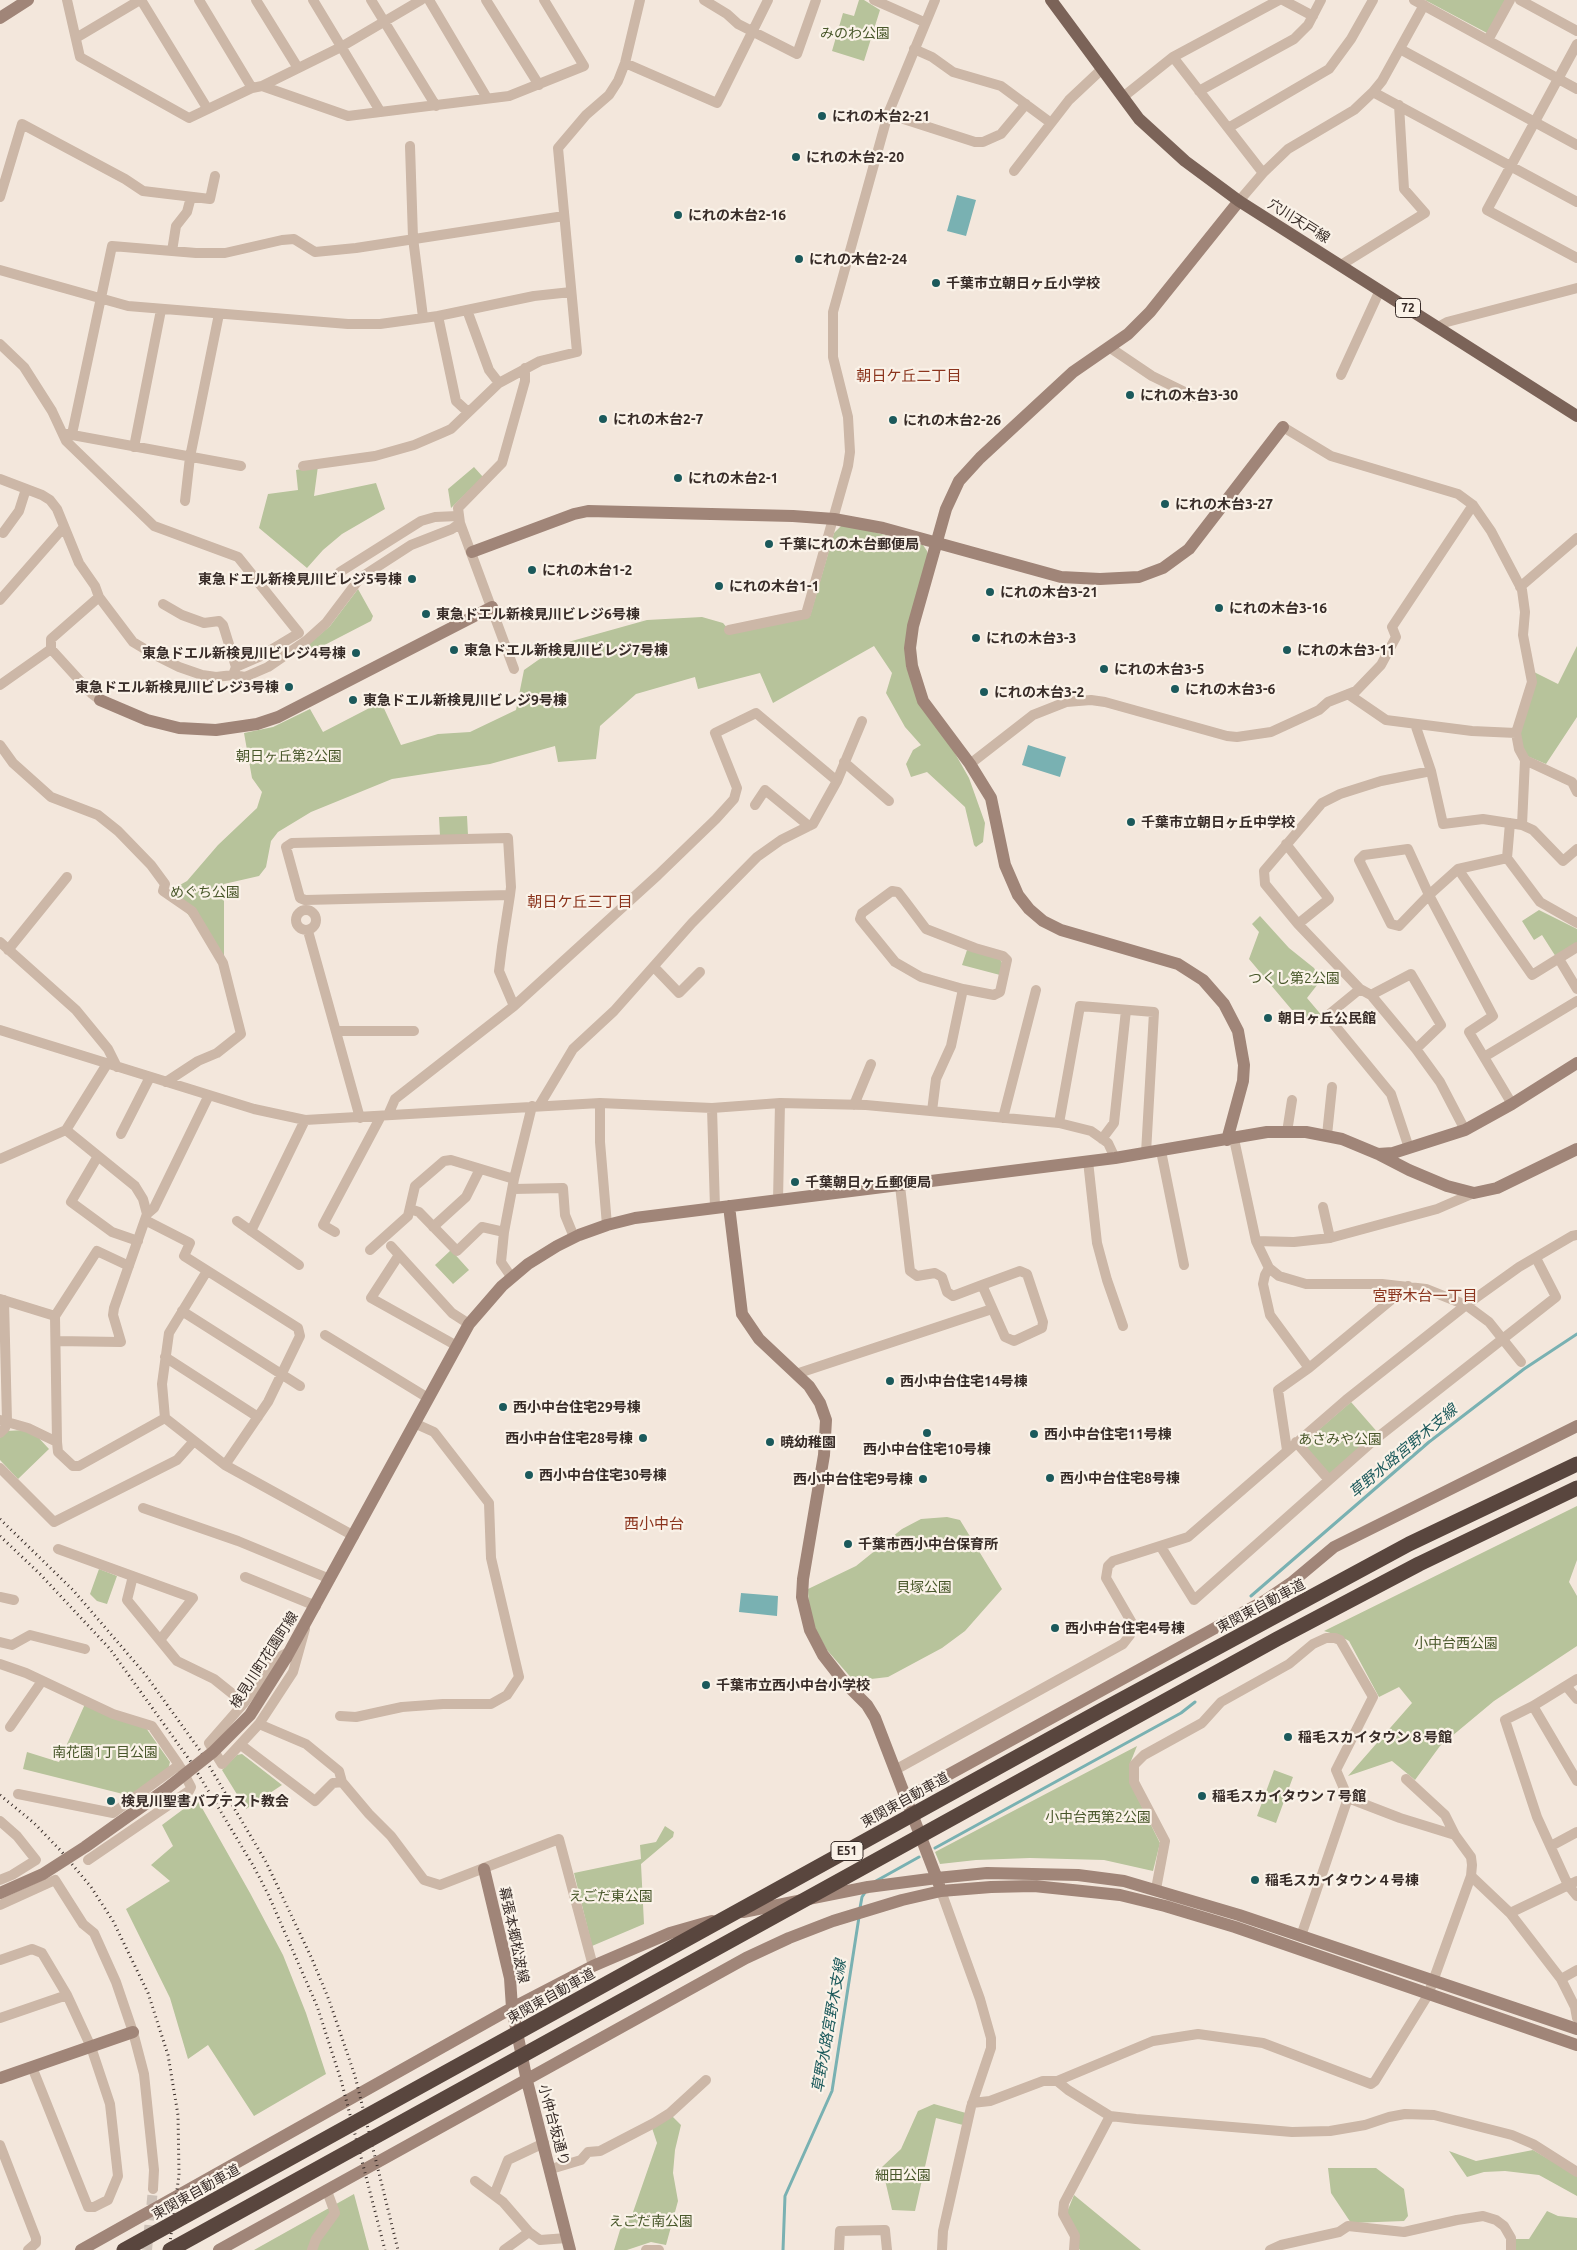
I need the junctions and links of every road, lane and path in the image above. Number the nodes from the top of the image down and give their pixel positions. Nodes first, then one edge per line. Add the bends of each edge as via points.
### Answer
1 (28, 0) edge
2 (66, 0) edge
3 (141, 0) edge
4 (199, 0) edge
5 (256, 0) edge
6 (313, 0) edge
7 (371, 0) edge
8 (421, 0) edge
9 (429, 0) edge
10 (486, 0) edge
11 (544, 0) edge
12 (640, 0) edge
13 (768, 0) edge
14 (816, 0) edge
15 (874, 0) edge
16 (934, 0) edge
17 (1051, 0) edge
18 (1279, 0) edge
19 (1283, 0) edge
20 (1321, 0) edge
21 (1373, 0) edge
22 (1510, 0) edge
23 (1520, 0) edge
24 (709, 1) edge
25 (1419, 2) edge
26 (1312, 16) junction
27 (0, 18) edge
28 (924, 22) junction
29 (385, 23) junction
30 (752, 31) junction
31 (1577, 31) edge
32 (76, 38) junction
33 (1488, 40) junction
34 (1577, 44) edge
35 (341, 47) junction
36 (914, 49) junction
37 (1400, 49) junction
38 (1173, 58) junction
39 (625, 63) junction
40 (298, 68) junction
41 (1102, 69) junction
42 (1558, 79) junction
43 (539, 85) junction
44 (257, 87) junction
45 (1577, 88) edge
46 (1199, 91) junction
47 (1373, 92) junction
48 (1124, 97) junction
49 (487, 98) junction
50 (1026, 104) junction
51 (1399, 105) junction
52 (436, 106) junction
53 (207, 108) junction
54 (380, 111) junction
55 (888, 114) junction
56 (1535, 122) junction
57 (1051, 123) junction
58 (1228, 128) junction
59 (1577, 145) edge
60 (410, 146) dead end
61 (1511, 166) junction
62 (1014, 171) dead end
63 (1263, 173) junction
64 (215, 176) dead end
65 (1, 190) edge
66 (191, 197) junction
67 (1239, 201) junction
68 (1577, 202) edge
69 (564, 216) junction
70 (413, 238) junction
71 (172, 251) junction
72 (1577, 258) edge
73 (1341, 265) junction
74 (0, 270) edge
75 (1577, 288) edge
76 (1380, 290) junction
77 (571, 292) junction
78 (102, 300) junction
79 (161, 310) junction
80 (467, 310) junction
81 (219, 314) junction
82 (438, 316) junction
83 (423, 317) junction
84 (1438, 328) junction
85 (0, 344) edge
86 (1109, 347) junction
87 (525, 368) junction
88 (1341, 375) dead end
89 (499, 383) junction
90 (1195, 397) dead end
91 (468, 412) junction
92 (1577, 416) edge
93 (1283, 427) joint
94 (68, 434) junction
95 (134, 447) junction
96 (190, 457) junction
97 (241, 466) dead end
98 (303, 466) dead end
99 (0, 479) edge
100 (26, 488) junction
101 (185, 501) dead end
102 (1472, 504) junction
103 (834, 519) junction
104 (459, 520) junction
105 (64, 527) junction
106 (3, 533) dead end
107 (1577, 538) edge
108 (937, 542) junction
109 (472, 552) junction
110 (340, 572) dead end
111 (1520, 587) junction
112 (99, 598) junction
113 (0, 600) edge
114 (163, 604) dead end
115 (492, 607) junction
116 (729, 630) dead end
117 (51, 649) junction
118 (514, 669) dead end
119 (234, 671) junction
120 (0, 684) edge
121 (1348, 694) junction
122 (100, 700) joint
123 (862, 721) dead end
124 (1415, 724) junction
125 (1516, 733) junction
126 (0, 745) edge
127 (1526, 760) junction
128 (844, 762) junction
129 (970, 764) junction
130 (1431, 771) junction
131 (837, 781) junction
132 (1575, 785) edge
133 (889, 801) dead end
134 (756, 805) dead end
135 (1510, 823) junction
136 (1522, 825) junction
137 (809, 826) junction
138 (1286, 844) junction
139 (1577, 849) edge
140 (1507, 858) junction
141 (1458, 870) junction
142 (67, 877) dead end
143 (510, 895) junction
144 (1429, 895) junction
145 (306, 905) junction
146 (1577, 923) edge
147 (1298, 924) junction
148 (308, 931) junction
149 (4, 946) edge
150 (1577, 947) edge
151 (1559, 959) junction
152 (654, 967) junction
153 (700, 972) dead end
154 (1360, 988) junction
155 (963, 989) junction
156 (1577, 989) edge
157 (1036, 990) dead end
158 (1371, 995) junction
159 (1577, 1000) edge
160 (514, 1006) junction
161 (1126, 1010) junction
162 (0, 1030) edge
163 (336, 1031) junction
164 (414, 1031) dead end
165 (1416, 1049) junction
166 (1484, 1057) junction
167 (1577, 1063) edge
168 (871, 1064) dead end
169 (112, 1065) junction
170 (150, 1077) junction
171 (166, 1082) junction
172 (1332, 1087) dead end
173 (209, 1095) junction
174 (1292, 1100) dead end
175 (600, 1102) junction
176 (780, 1103) junction
177 (1512, 1104) junction
178 (854, 1105) junction
179 (535, 1106) junction
180 (712, 1108) junction
181 (932, 1111) junction
182 (384, 1116) junction
183 (360, 1118) junction
184 (1003, 1118) junction
185 (305, 1120) junction
186 (1059, 1123) junction
187 (66, 1130) junction
188 (1465, 1130) junction
189 (1287, 1132) junction
190 (122, 1134) dead end
191 (1327, 1135) junction
192 (1102, 1139) junction
193 (1230, 1140) junction
194 (1409, 1148) junction
195 (1577, 1149) edge
196 (1161, 1151) junction
197 (1146, 1153) junction
198 (1378, 1154) junction
199 (98, 1156) junction
200 (1115, 1158) junction
201 (0, 1159) edge
202 (1088, 1161) junction
203 (480, 1169) junction
204 (514, 1184) junction
205 (900, 1186) junction
206 (1474, 1193) junction
207 (778, 1201) junction
208 (729, 1206) junction
209 (1323, 1207) dead end
210 (715, 1208) junction
211 (410, 1209) junction
212 (146, 1217) junction
213 (237, 1221) dead end
214 (607, 1225) junction
215 (433, 1227) junction
216 (251, 1232) junction
217 (335, 1232) dead end
218 (504, 1232) junction
219 (1577, 1236) edge
220 (574, 1237) junction
221 (1330, 1238) junction
222 (138, 1241) junction
223 (1256, 1241) junction
224 (391, 1246) dead end
225 (370, 1250) dead end
226 (399, 1255) junction
227 (1536, 1258) junction
228 (299, 1265) dead end
229 (1184, 1265) dead end
230 (129, 1266) junction
231 (1269, 1268) junction
232 (207, 1271) junction
233 (512, 1278) junction
234 (982, 1285) junction
235 (1408, 1286) junction
236 (2, 1300) edge
237 (1466, 1305) junction
238 (992, 1309) junction
239 (182, 1311) junction
240 (55, 1316) junction
241 (469, 1324) junction
242 (1123, 1326) dead end
243 (325, 1335) dead end
244 (1504, 1340) junction
245 (56, 1341) junction
246 (457, 1346) junction
247 (165, 1358) junction
248 (1521, 1362) dead end
249 (1309, 1368) junction
250 (281, 1374) junction
251 (796, 1374) junction
252 (300, 1386) dead end
253 (428, 1398) junction
254 (258, 1417) junction
255 (165, 1418) junction
256 (4, 1420) edge
257 (414, 1423) junction
258 (1577, 1426) edge
259 (0, 1433) edge
260 (194, 1441) junction
261 (57, 1442) junction
262 (1296, 1442) junction
263 (1287, 1450) junction
264 (1577, 1464) edge
265 (225, 1465) junction
266 (0, 1468) edge
267 (1329, 1480) junction
268 (1577, 1488) edge
269 (143, 1508) dead end
270 (354, 1536) junction
271 (1161, 1547) junction
272 (58, 1549) dead end
273 (133, 1576) junction
274 (245, 1577) dead end
275 (330, 1579) junction
276 (0, 1597) edge
277 (14, 1600) dead end
278 (316, 1606) junction
279 (305, 1626) junction
280 (160, 1640) junction
281 (0, 1642) edge
282 (86, 1649) dead end
283 (289, 1655) junction
284 (0, 1664) edge
285 (1577, 1679) edge
286 (42, 1681) junction
287 (1567, 1687) junction
288 (1577, 1699) edge
289 (244, 1703) junction
290 (1534, 1706) junction
291 (340, 1716) dead end
292 (259, 1724) junction
293 (10, 1727) dead end
294 (241, 1745) junction
295 (179, 1765) junction
296 (894, 1770) junction
297 (1406, 1779) dead end
298 (1577, 1781) edge
299 (342, 1782) junction
300 (18, 1794) dead end
301 (906, 1798) junction
302 (1348, 1798) junction
303 (0, 1821) edge
304 (1577, 1832) edge
305 (1455, 1835) junction
306 (1550, 1846) junction
307 (88, 1860) dead end
308 (484, 1869) junction
309 (1471, 1876) junction
310 (937, 1878) junction
311 (0, 1880) edge
312 (1572, 1883) edge
313 (1156, 1889) junction
314 (941, 1891) junction
315 (0, 1893) edge
316 (1577, 1896) edge
317 (0, 1905) edge
318 (1510, 1913) junction
319 (1301, 1936) junction
320 (0, 1960) edge
321 (593, 1966) junction
322 (1577, 1970) edge
323 (1561, 1979) junction
324 (1434, 1981) junction
325 (67, 1995) junction
326 (1428, 1995) junction
327 (512, 2008) junction
328 (0, 2018) edge
329 (1577, 2018) edge
330 (1577, 2028) edge
331 (133, 2032) junction
332 (1577, 2045) edge
333 (91, 2047) junction
334 (32, 2067) junction
335 (0, 2078) edge
336 (527, 2080) junction
337 (706, 2080) dead end
338 (1057, 2081) junction
339 (972, 2103) junction
340 (1110, 2116) junction
341 (544, 2143) junction
342 (0, 2145) edge
343 (551, 2169) junction
344 (1577, 2172) edge
345 (475, 2181) dead end
346 (153, 2189) tunnel mouth
347 (327, 2190) junction
348 (494, 2195) junction
349 (529, 2232) junction
350 (569, 2244) edge
351 (28, 2250) edge
352 (81, 2250) edge
353 (124, 2250) edge
354 (170, 2250) edge
355 (219, 2250) edge
356 (312, 2250) edge
357 (504, 2250) edge
358 (646, 2250) edge
359 (659, 2250) edge
360 (839, 2250) edge
361 (887, 2250) edge
362 (942, 2250) edge
363 (1074, 2250) edge
364 (1270, 2250) edge
365 (1511, 2250) edge

1 - 27 street
2 - 32 street
3 - 32 street
3 - 53 street
4 - 44 street
5 - 40 street
6 - 35 street
7 - 29 street
8 - 29 street
9 - 49 street
10 - 43 street
11 - 43 street via 584,66
12 - 39 street
13 - 30 street
14 - 30 street via 797,54
15 - 28 street
16 - 28 street
17 - 41 main road, 穴川天戸線 / 72
18 - 38 street
19 - 26 street
20 - 26 street
21 - 58 street via 1351,40 1328,69
22 - 33 street
23 - 31 street
24 - 30 street
25 - 33 street
25 - 37 street
26 - 46 street via 1294,39
28 - 36 street
29 - 35 street
29 - 52 street
30 - 39 street via 717,103
32 - 53 street via 80,57 182,116 189,118
33 - 42 street
34 - 42 street
35 - 40 street
35 - 54 street
36 - 50 street via 953,72 1001,86
36 - 55 street
37 - 47 street
37 - 56 street
38 - 46 street
38 - 48 street
39 - 69 street via 609,94 558,148
40 - 44 street
41 - 48 main road, 穴川天戸線 / 72
41 - 57 street via 1069,100
42 - 45 street
42 - 56 street
43 - 49 street via 509,96
44 - 53 street
44 - 54 street via 348,116
46 - 58 street
47 - 51 street
47 - 63 street via 1354,110 1288,149
48 - 67 main road, 穴川天戸線 / 72 via 1165,144
49 - 52 street
50 - 55 street via 1001,134 983,142
50 - 57 street
51 - 61 street
51 - 73 street via 1404,189 1425,213
52 - 54 street
55 - 103 street via 833,312 833,357 850,436 848,466
56 - 59 street
56 - 61 street
57 - 62 street
58 - 63 street
60 - 70 street
61 - 68 street
61 - 72 street via 1487,210
63 - 67 street
64 - 66 street via 210,199
65 - 66 street via 22,124 125,179 142,192
66 - 71 street via 187,212 176,226
67 - 73 main road, 穴川天戸線 / 72
67 - 86 street via 1150,312
69 - 70 street
69 - 77 street
70 - 71 street via 315,252 294,239 225,253
70 - 83 street
71 - 78 street via 112,246
73 - 76 main road, 穴川天戸線 / 72
74 - 78 street
75 - 84 street via 1447,322
76 - 84 main road, 穴川天戸線 / 72
76 - 88 street
77 - 80 street
77 - 87 street via 576,352
78 - 79 street
78 - 94 street
79 - 81 street
79 - 95 street
80 - 82 street
80 - 89 street via 489,370
81 - 83 street via 348,324 380,324
81 - 96 street
82 - 83 street
82 - 91 street via 456,401
84 - 92 main road, 穴川天戸線 / 72
85 - 94 street via 24,367
86 - 90 street via 1152,376
86 - 108 street via 1073,372 966,473 946,509
87 - 89 street
87 - 104 street via 525,381 502,462 462,502 458,508
89 - 91 street
91 - 98 street via 451,429 414,445 375,456
93 - 102 street via 1331,456 1458,494
93 - 108 street via 1189,549 1153,573 1125,578 1061,577
94 - 95 street
94 - 119 street via 66,441 154,526 238,557 299,632
95 - 96 street
96 - 97 street
96 - 101 street
99 - 100 street
100 - 105 street via 50,500
100 - 106 street via 19,511
102 - 111 street
102 - 121 street via 1392,627 1396,637 1381,665 1356,691
103 - 108 street
103 - 109 street via 588,511
103 - 116 street via 806,614
104 - 109 street
104 - 110 street via 435,517 421,521
104 - 119 street via 452,529 411,545 360,578 326,623 268,668 245,677
105 - 112 street
105 - 113 street
107 - 111 street
108 - 129 street via 913,626 912,666 923,701
109 - 115 street
111 - 125 street via 1525,612 1524,648 1532,682
112 - 117 street via 51,639
112 - 119 street via 133,642 153,654 202,675 216,677
114 - 119 street via 204,623 219,621 223,624
115 - 118 street
115 - 122 street via 278,717 257,724 216,730 179,728 146,720
117 - 120 street
117 - 122 street
121 - 124 street via 1386,720
121 - 129 street via 1271,732 1248,736 1227,736 1106,702 1066,702 1033,715
123 - 128 street
124 - 125 street
124 - 130 street
125 - 127 street via 1519,749
126 - 171 street via 13,763 51,798 98,814 118,831 156,871 165,884 163,891 192,911 223,963 241,1034 217,1054 198,1061
127 - 132 street
127 - 136 street
128 - 131 street
128 - 133 street
129 - 193 street via 991,798 1010,881 1029,909 1061,930 1178,964 1203,980 1224,1004 1238,1031 1244,1065
130 - 135 street via 1443,824 1483,819
130 - 138 street via 1380,781 1322,803
131 - 137 street
131 - 160 street via 756,713 714,733 736,788 734,799 665,868
134 - 137 street via 765,790
135 - 136 street
135 - 140 street
136 - 139 street via 1533,830 1563,861
137 - 152 street via 757,857
138 - 147 street via 1264,871 1266,884
138 - 147 street via 1329,898
140 - 141 street
140 - 146 street via 1540,902
141 - 144 street
141 - 151 street via 1532,975
142 - 149 street
143 - 145 street
143 - 145 street via 508,838 292,843 286,846 300,898
143 - 160 street via 499,971
144 - 144 street via 1399,926 1390,924 1359,860 1364,855 1408,849
144 - 166 street via 1494,1016 1469,1032
145 - 148 street via 317,922
145 - 148 street via 297,914 295,922 300,930
147 - 154 street
148 - 163 street
149 - 169 street via 76,1010 108,1049
150 - 151 street
151 - 156 street
152 - 153 street via 679,993
152 - 179 street via 573,1049
154 - 158 street
154 - 194 street via 1327,1016 1391,1094
155 - 155 street via 994,995 1000,992 1007,960 926,930 898,892 892,891 862,913 860,919 901,967 921,977
155 - 181 street via 950,1046 936,1079
157 - 184 street
158 - 165 street
158 - 165 street via 1411,974 1442,1025
159 - 166 street
160 - 182 street via 395,1099
161 - 186 street via 1080,1006
161 - 192 street via 1114,1123
161 - 197 street via 1154,1012
162 - 169 street
163 - 164 street
163 - 183 street
165 - 188 street via 1440,1082
166 - 177 street
167 - 177 street
168 - 178 street
169 - 170 street
169 - 187 street
170 - 171 street
170 - 190 street
171 - 173 street
172 - 191 street
173 - 185 street
173 - 212 street via 154,1208
174 - 189 street
175 - 179 street
175 - 180 street
175 - 214 street
176 - 178 street
176 - 180 street
176 - 207 street
177 - 188 street
178 - 181 street
179 - 182 street
179 - 204 street
180 - 210 street
181 - 184 street
182 - 183 street
182 - 217 street via 323,1225
183 - 185 street
184 - 186 street
185 - 216 street
186 - 192 street via 1091,1131
187 - 199 street
187 - 201 street
188 - 194 street
189 - 191 street, 検見川町花園町線
189 - 193 street, 検見川町花園町線 via 1267,1132
191 - 198 street, 検見川町花園町線
192 - 200 street via 1108,1143
193 - 196 street, 検見川町花園町線
193 - 223 street
194 - 198 street
195 - 206 street via 1497,1188
196 - 197 street, 検見川町花園町線
196 - 229 street
197 - 200 street, 検見川町花園町線
198 - 206 street, 検見川町花園町線 via 1447,1186
199 - 212 street via 135,1186 143,1199
199 - 222 street via 71,1202 112,1232
200 - 202 street, 検見川町花園町線
202 - 205 street, 検見川町花園町線
202 - 242 street via 1106,1280
203 - 204 street
203 - 211 street via 451,1160 444,1162 415,1186
203 - 215 street via 466,1197
204 - 218 street
204 - 220 street via 563,1188 565,1215
205 - 207 street, 検見川町花園町線
205 - 234 street via 910,1271 917,1276 935,1273 942,1277 947,1292 952,1296
206 - 221 street via 1437,1209
207 - 208 street, 検見川町花園町線
208 - 210 street, 検見川町花園町線
208 - 251 street via 742,1314 759,1339
209 - 221 street
210 - 214 street, 検見川町花園町線
211 - 215 street via 419,1212
211 - 225 street via 408,1216
212 - 222 street
212 - 232 street via 190,1243 184,1256
213 - 216 street
214 - 220 street, 検見川町花園町線
215 - 218 street via 457,1250 482,1227
216 - 228 street
218 - 233 street via 501,1262
219 - 227 street
220 - 233 street, 検見川町花園町線 via 528,1264
221 - 223 street via 1294,1242
222 - 230 street
223 - 231 street
224 - 226 street
226 - 241 street via 452,1313
226 - 246 street via 371,1298
227 - 237 street
227 - 244 street via 1556,1297
230 - 240 street via 97,1251
230 - 245 street via 113,1315 120,1342
231 - 235 street via 1279,1276 1306,1284
231 - 249 street via 1264,1284 1270,1315
232 - 239 street
232 - 250 street via 298,1328 300,1336
233 - 241 street, 検見川町花園町線
234 - 238 street
234 - 238 street via 1020,1271 1027,1274 1043,1322 1042,1328 1014,1341 1004,1337
235 - 237 street via 1426,1289
235 - 249 street
236 - 240 street
236 - 256 street
237 - 244 street via 1489,1322
237 - 262 street
238 - 251 street
239 - 247 street via 168,1333
239 - 250 street
240 - 245 street
241 - 246 street, 検見川町花園町線
243 - 253 street
244 - 248 street
244 - 267 street via 1373,1441
245 - 261 street
246 - 253 street, 検見川町花園町線
247 - 254 street
247 - 255 street via 162,1384
249 - 263 street via 1278,1390
250 - 252 street
250 - 254 street
251 - 296 street via 809,1386 826,1420 824,1455 803,1579 804,1611 823,1655 875,1718
253 - 257 street, 検見川町花園町線
254 - 265 street
255 - 260 street
255 - 261 street via 79,1466 73,1466 58,1452
256 - 259 street via 5,1428
256 - 261 street
257 - 270 street, 検見川町花園町線
257 - 291 street via 434,1432 489,1503 492,1563 519,1677 507,1695 491,1704 435,1705 356,1717
258 - 301 street via 1334,1547 1291,1584 1266,1600
260 - 265 street
260 - 266 street via 177,1460 54,1522
262 - 263 street
262 - 267 street
263 - 271 street via 1188,1537
264 - 353 highway, 東関東自動車道 / E51, bridge via 1409,1544 1102,1710
265 - 270 street
267 - 271 street via 1194,1600
268 - 354 highway, E51, bridge via 1419,1564 1277,1639
269 - 275 street via 238,1541
270 - 275 street, 検見川町花園町線
271 - 296 street via 1113,1562 1106,1571 1108,1583 1132,1623 1130,1635 1123,1644
272 - 273 street
273 - 280 street via 127,1600
273 - 280 street via 193,1598
274 - 278 street
275 - 278 street, 検見川町花園町線
276 - 277 street
278 - 279 street, 検見川町花園町線
279 - 283 street, 検見川町花園町線
279 - 292 street via 293,1672
280 - 289 street via 177,1661 214,1679
281 - 282 street via 12,1646 30,1636
283 - 289 street via 275,1659
283 - 315 street, 検見川町花園町線, bridge via 250,1715 213,1752 165,1790 43,1874
284 - 286 street
285 - 287 street
286 - 293 street
286 - 295 street via 114,1714 152,1726
287 - 288 street
287 - 290 street
289 - 294 street via 209,1744 222,1764
290 - 298 street
290 - 306 street via 1505,1720
292 - 294 street
292 - 299 street via 306,1744 339,1771
294 - 299 street via 315,1801 333,1783
295 - 300 street via 113,1813
295 - 307 street via 191,1787 189,1791
296 - 301 street
297 - 305 street via 1445,1815
299 - 308 street via 391,1836 424,1880 440,1885
301 - 310 street
302 - 305 street
302 - 313 street via 1336,1770 1373,1697 1340,1640 1326,1638 1313,1644 1289,1664 1221,1702 1202,1723 1144,1755 1134,1765 1134,1782 1165,1841
302 - 319 street
303 - 311 street via 36,1860
304 - 306 street
305 - 309 street via 1471,1857
306 - 312 street
308 - 321 street via 560,1839
308 - 327 street, 幕張本郷松波線 via 510,1978
309 - 318 street
309 - 324 street
310 - 313 street via 987,1873 1078,1874
310 - 314 street
310 - 321 street via 868,1887 754,1909 670,1933
312 - 316 street
312 - 318 street
313 - 319 street
314 - 326 street via 1034,1886 1120,1895 1235,1927
314 - 336 street via 869,1909 789,1938 746,1958
314 - 339 street via 991,2038 991,2048
317 - 331 street via 55,1880 83,1924 94,1933 116,1982
318 - 323 street
319 - 324 street
320 - 325 street via 32,1948 42,1953
321 - 327 street
322 - 323 street
323 - 329 street
324 - 326 street
324 - 330 street
325 - 328 street
325 - 333 street
326 - 332 street
326 - 338 street via 1371,2084 1264,2043 1198,2034 1153,2041
327 - 336 street, 小仲台坂通り
327 - 352 street
331 - 333 street
331 - 346 street via 148,2093
333 - 334 street
333 - 334 street via 110,2104 118,2176 108,2200 94,2207 88,2207
334 - 335 street
336 - 341 street, 小仲台坂通り
336 - 347 street
337 - 343 street via 654,2123 600,2151 588,2152 581,2160
338 - 339 street via 1043,2081 990,2101
338 - 340 street
339 - 362 street via 943,2231
340 - 344 street via 1292,2132 1330,2131 1405,2114 1434,2115 1519,2138
340 - 363 street via 1064,2202 1063,2214 1074,2236
341 - 343 street, 小仲台坂通り
341 - 348 street via 508,2160
342 - 351 street via 36,2238 36,2243
343 - 350 street, 小仲台坂通り
345 - 348 street
347 - 355 street
347 - 356 street via 334,2213
348 - 349 street
349 - 350 street via 540,2240
349 - 357 street
358 - 359 street
360 - 361 street via 840,2230 885,2230
364 - 365 street via 1339,2232 1348,2226 1404,2232 1483,2216 1504,2226 1511,2238

